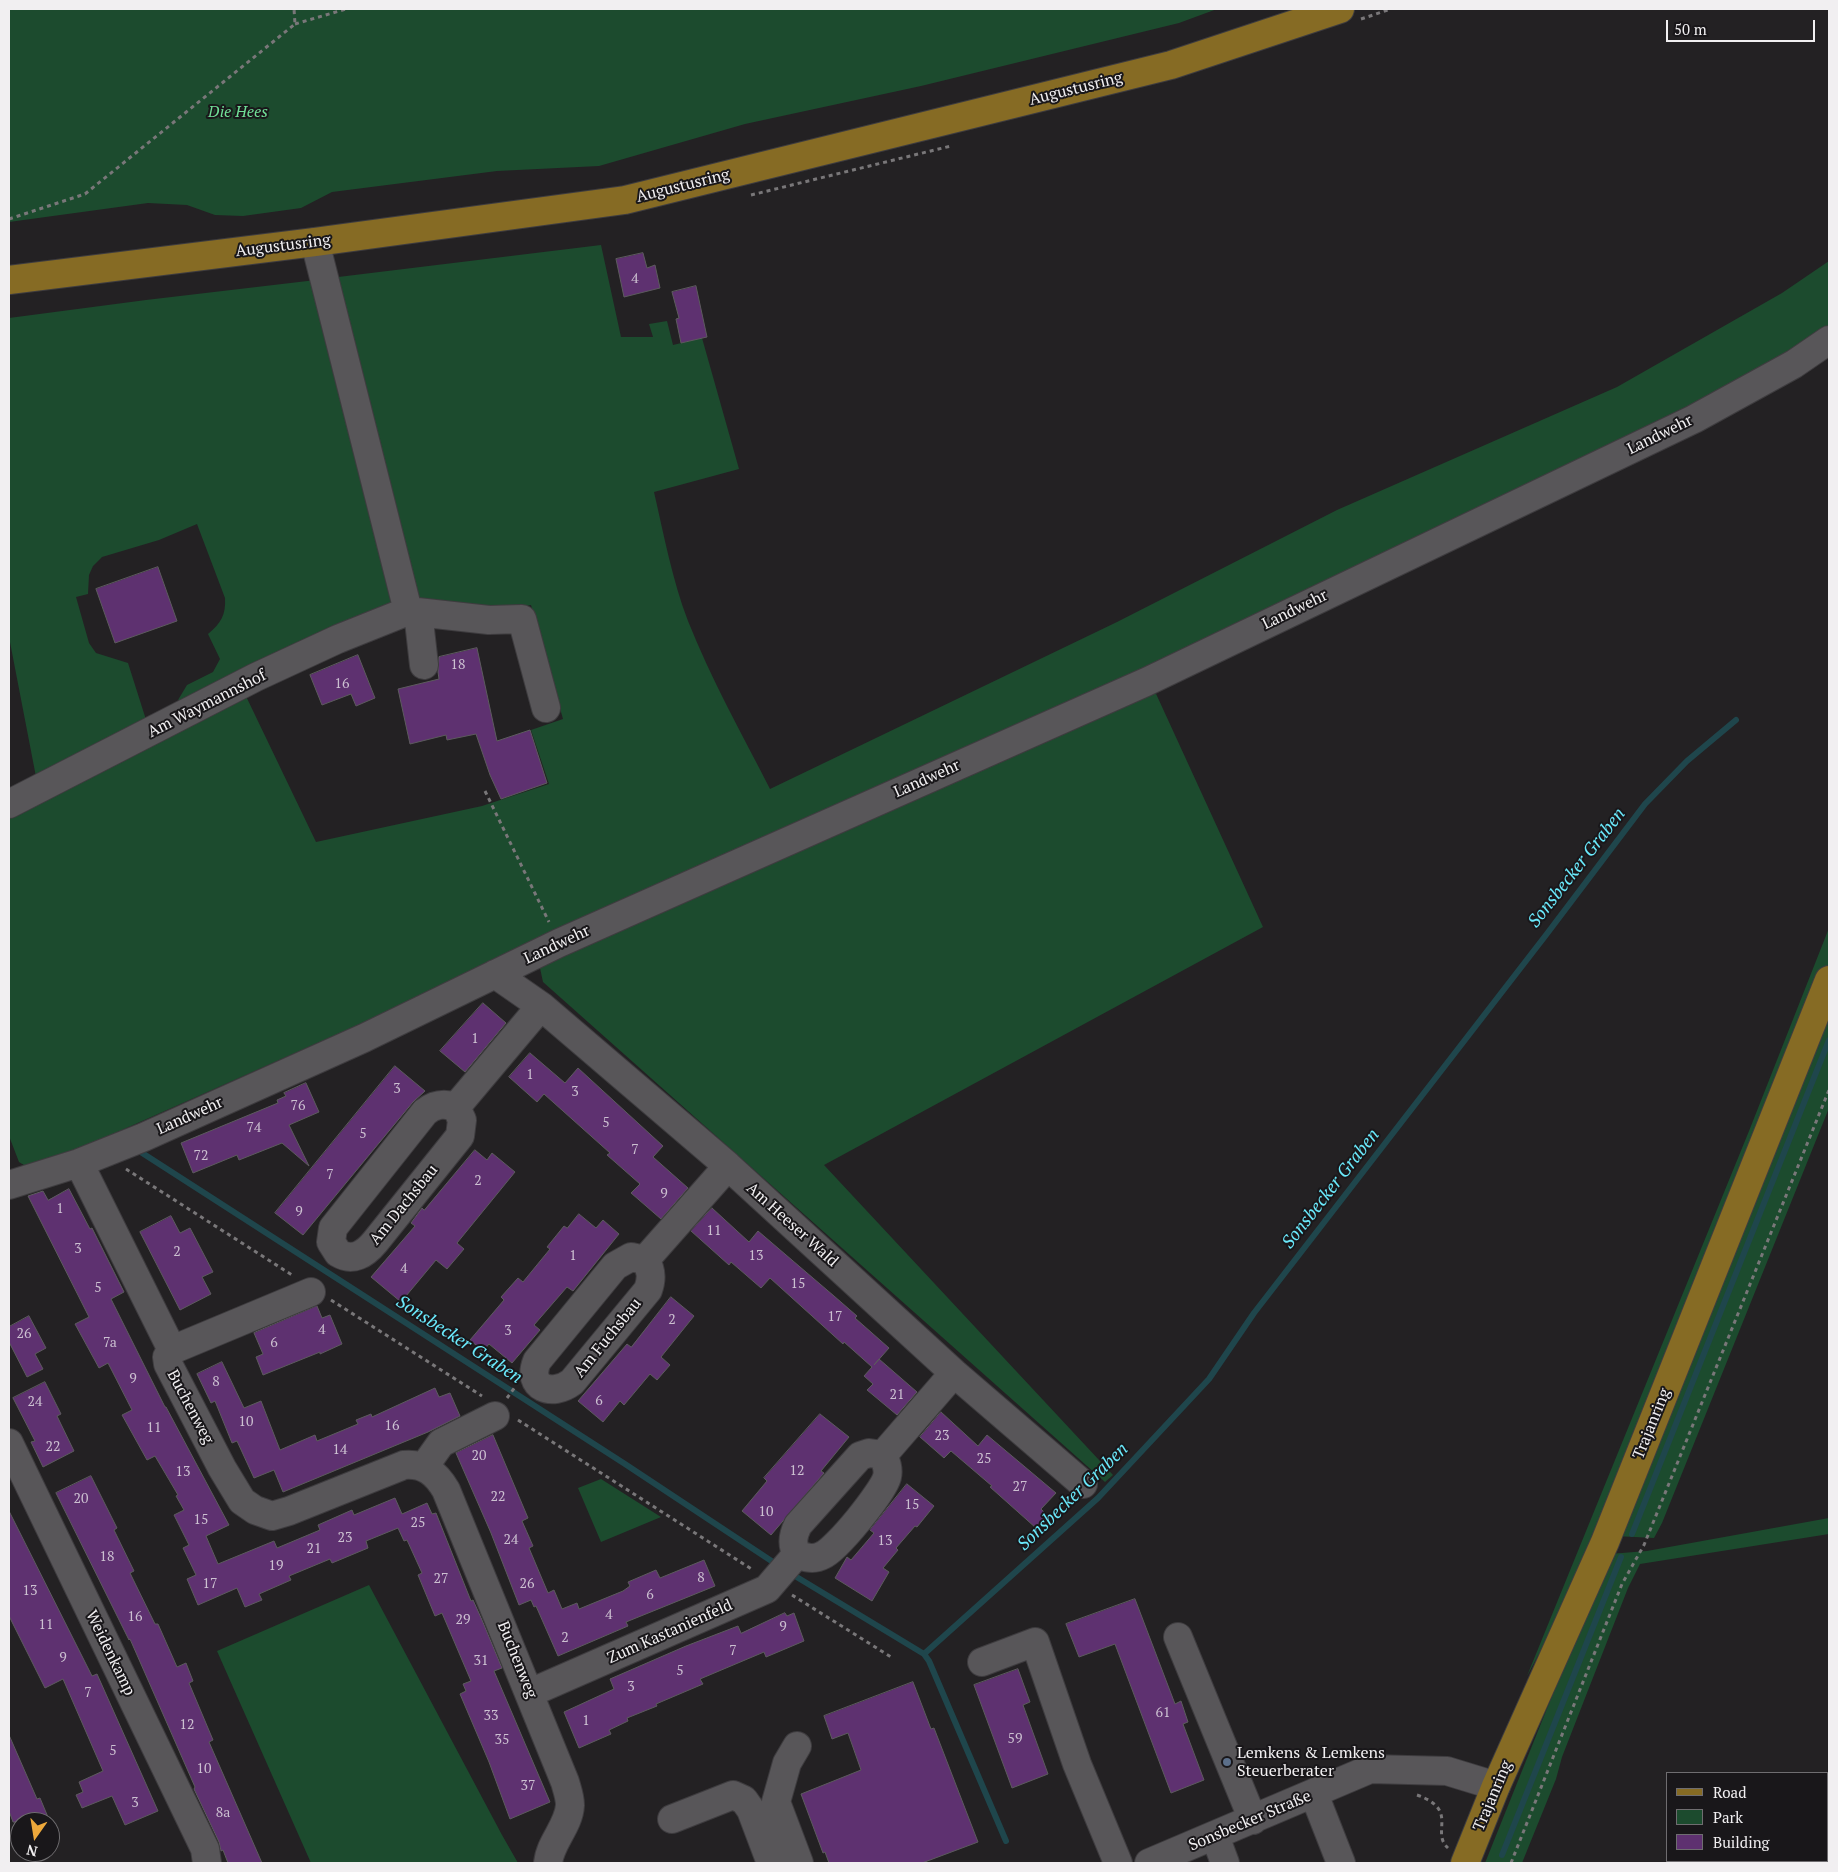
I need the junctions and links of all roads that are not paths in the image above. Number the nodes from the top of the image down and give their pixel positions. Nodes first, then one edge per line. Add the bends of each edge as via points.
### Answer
1 (1340, 9) edge
2 (315, 242) junction
3 (9, 280) edge
4 (1829, 340) edge
5 (413, 611) junction
6 (424, 665) dead end
7 (546, 708) dead end
8 (9, 804) edge
9 (495, 974) junction
10 (1829, 980) edge
11 (541, 1006) junction
12 (456, 1107) junction
13 (79, 1163) junction
14 (728, 1166) junction
15 (10, 1178) edge
16 (645, 1260) junction
17 (311, 1292) dead end
18 (172, 1350) junction
19 (954, 1373) junction
20 (500, 1408) road end
21 (9, 1443) edge
22 (883, 1455) junction
23 (424, 1467) junction
24 (1083, 1484) dead end
25 (797, 1554) junction
26 (1178, 1638) dead end
27 (982, 1662) dead end
28 (530, 1693) junction
29 (797, 1746) dead end
30 (1496, 1786) junction
31 (1314, 1794) junction
32 (672, 1819) dead end
33 (1253, 1820) junction
34 (1215, 1836) junction
35 (1466, 1861) edge
36 (207, 1863) edge
37 (548, 1863) edge
38 (771, 1863) edge
39 (799, 1863) edge
40 (1118, 1863) edge
41 (1149, 1863) edge
42 (1225, 1863) edge
43 (1341, 1863) edge

1 - 2 main road, Augustusring via 1171,65 625,200
2 - 3 main road, Augustusring
2 - 5 street
4 - 9 street, Landwehr via 1794,364 1694,419 1146,682
5 - 6 street
5 - 7 street via 489,620 522,619
5 - 8 street, Am Waymannshof via 338,639 256,678
9 - 11 street, Am Heeser Wald
9 - 13 street, Landwehr via 364,1038
10 - 30 main road, Trajanring via 1605,1542
11 - 12 street
11 - 14 street, Am Heeser Wald
12 - 12 street, Am Dachsbau via 437,1105 425,1112 333,1228 332,1242 338,1253 357,1256 367,1251 460,1136 462,1120
13 - 15 street, Landwehr
13 - 18 street, Buchenweg
14 - 16 street
14 - 19 street, Am Heeser Wald
16 - 16 street, Am Fuchsbau via 631,1257 615,1266 536,1361 535,1376 540,1386 553,1390 572,1382 648,1290 651,1276
17 - 18 street, Buchenweg
18 - 23 street, Buchenweg via 167,1357 168,1364 222,1468 242,1501 255,1510 272,1516 404,1465
19 - 22 street
19 - 24 street, Am Heeser Wald
20 - 23 street via 442,1442
21 - 36 street, Weidenkamp via 205,1849
22 - 25 street via 869,1453 860,1456 798,1525 793,1543
22 - 25 street via 888,1469 885,1483 837,1544 820,1556 809,1558
23 - 28 street, Buchenweg via 439,1478 446,1490
25 - 28 street, Zum Kastanienfeld via 767,1589
26 - 33 street
27 - 40 street via 1035,1642 1077,1764
28 - 37 street, Buchenweg via 569,1798 567,1818
29 - 39 street via 786,1763 776,1802
30 - 31 street, Sonsbecker Straße via 1447,1771 1370,1770
30 - 35 main road, Trajanring
31 - 33 street, Sonsbecker Straße
31 - 43 street
32 - 38 street via 733,1795 744,1800 751,1810
33 - 34 street, Sonsbecker Straße
34 - 41 street, Sonsbecker Straße
34 - 42 street

